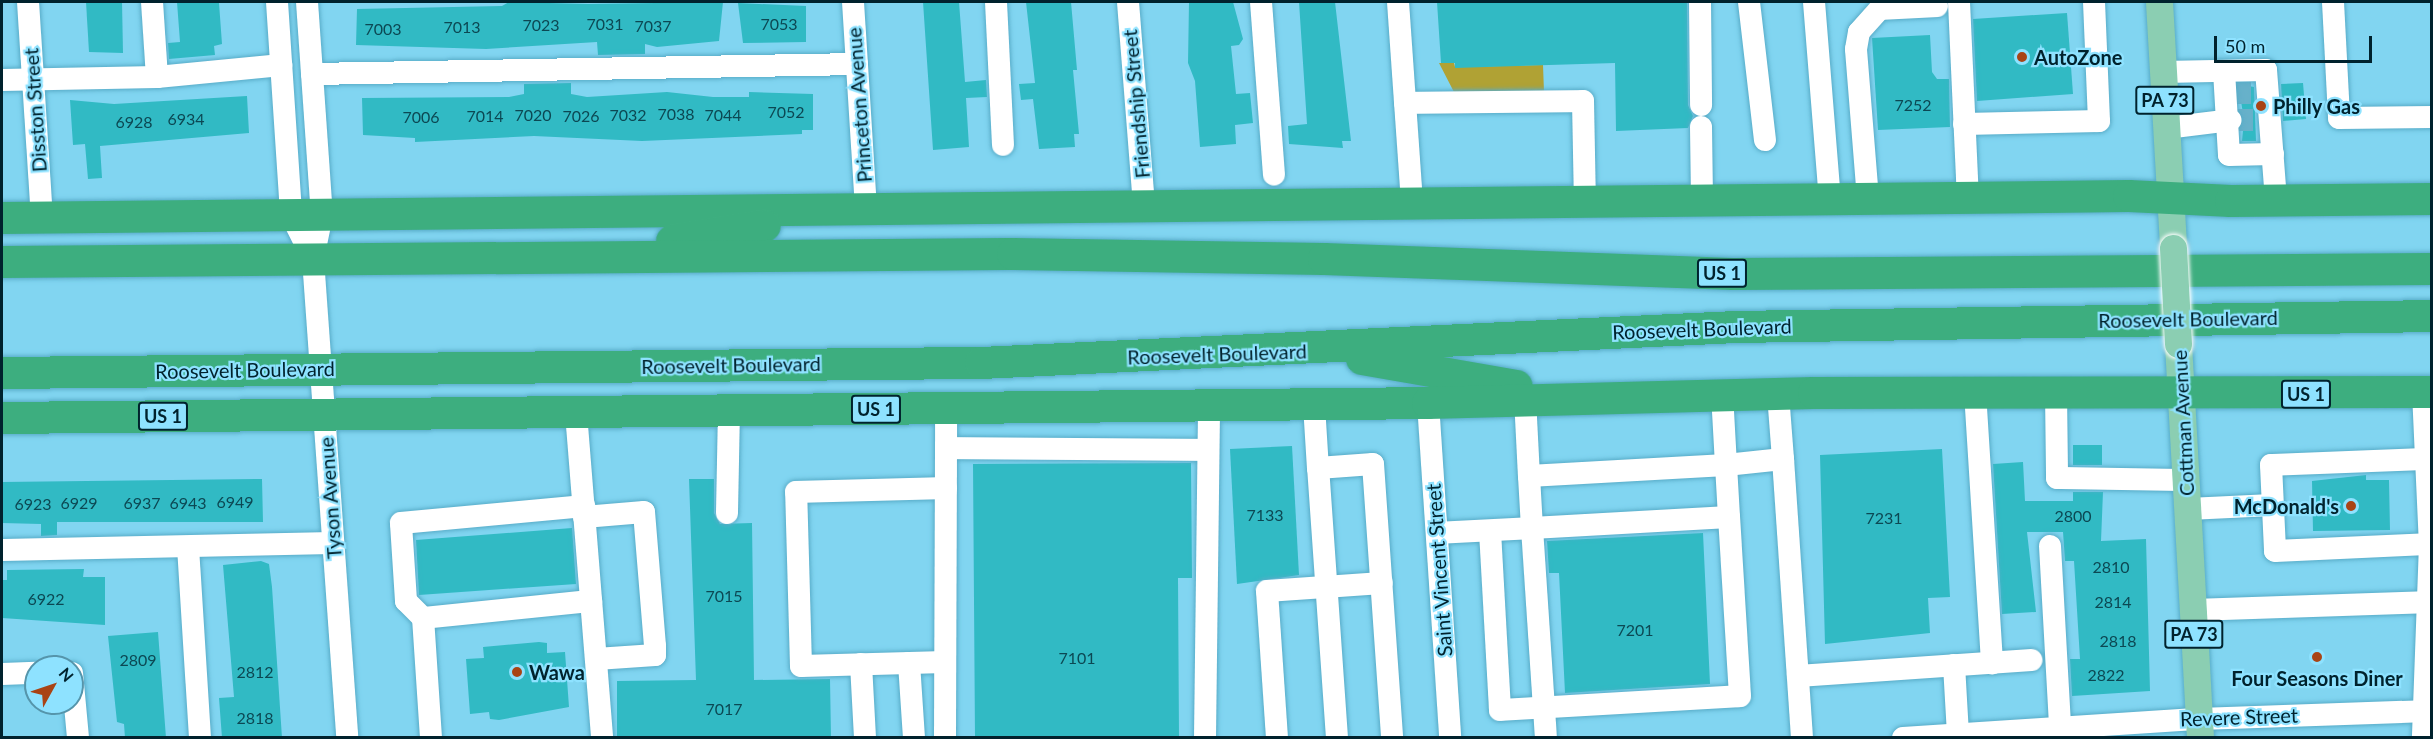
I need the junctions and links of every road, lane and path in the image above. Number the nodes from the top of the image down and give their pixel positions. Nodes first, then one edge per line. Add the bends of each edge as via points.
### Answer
1 (28, 2) edge
2 (152, 2) edge
3 (277, 2) edge
4 (307, 2) edge
5 (853, 2) edge
6 (996, 2) edge
7 (1128, 2) edge
8 (1261, 2) edge
9 (1398, 2) edge
10 (1700, 2) edge
11 (1749, 2) edge
12 (1814, 2) edge
13 (1959, 2) edge
14 (2094, 2) edge
15 (2159, 2) edge
16 (2332, 2) edge
17 (1937, 6) dead end
18 (857, 64) junction
19 (281, 65) junction
20 (2224, 70) junction
21 (2163, 72) junction
22 (312, 74) junction
23 (157, 77) junction
24 (2, 81) edge
25 (34, 81) junction
26 (1405, 104) junction
27 (2432, 117) edge
28 (2229, 120) junction
29 (1964, 124) junction
30 (2166, 128) junction
31 (1765, 140) dead end
32 (1003, 145) dead end
33 (2273, 154) junction
34 (1274, 175) dead end
35 (1968, 197) junction
36 (2170, 198) junction
37 (1830, 199) junction
38 (1868, 199) junction
39 (2432, 199) edge
40 (1702, 200) junction
41 (1585, 201) junction
42 (2276, 201) junction
43 (1412, 203) junction
44 (1144, 206) junction
45 (866, 209) junction
46 (322, 214) junction
47 (291, 215) junction
48 (2, 218) edge
49 (42, 218) junction
50 (572, 257) junction
51 (313, 259) junction
52 (2, 262) edge
53 (2432, 269) edge
54 (2432, 316) edge
55 (1311, 350) junction
56 (321, 370) junction
57 (2, 373) edge
58 (1975, 392) junction
59 (2056, 392) junction
60 (2427, 392) edge
61 (2181, 393) junction
62 (1722, 394) junction
63 (1778, 394) junction
64 (1571, 396) junction
65 (1525, 398) junction
66 (1428, 403) junction
67 (1314, 405) junction
68 (1209, 406) junction
69 (946, 408) junction
70 (729, 411) junction
71 (576, 413) junction
72 (324, 415) junction
73 (2, 418) edge
74 (946, 448) junction
75 (1208, 450) junction
76 (1783, 459) junction
77 (1726, 465) junction
78 (2428, 465) edge
79 (1318, 468) junction
80 (1529, 476) junction
81 (2186, 480) junction
82 (945, 488) junction
83 (2272, 505) junction
84 (2188, 508) junction
85 (584, 512) junction
86 (727, 513) dead end
87 (1729, 517) junction
88 (1532, 528) junction
89 (1490, 531) junction
90 (1437, 533) junction
91 (333, 543) junction
92 (2431, 544) edge
93 (2050, 546) dead end
94 (188, 547) junction
95 (2, 550) edge
96 (1382, 583) junction
97 (1326, 587) junction
98 (591, 601) junction
99 (2429, 602) edge
100 (2193, 610) junction
101 (423, 618) junction
102 (2428, 656) edge
103 (596, 659) junction
104 (2031, 660) dead end
105 (945, 662) junction
106 (909, 663) junction
107 (1992, 663) junction
108 (861, 664) junction
109 (1954, 665) junction
110 (24, 673) edge
111 (2, 674) edge
112 (1798, 676) junction
113 (1544, 707) junction
114 (2427, 710) edge
115 (76, 715) edge
116 (2060, 727) junction
117 (2199, 728) edge
118 (1958, 734) junction
119 (78, 738) edge
120 (200, 738) edge
121 (347, 738) edge
122 (431, 738) edge
123 (602, 738) edge
124 (865, 738) edge
125 (914, 738) edge
126 (945, 738) edge
127 (1205, 738) edge
128 (1277, 738) edge
129 (1337, 738) edge
130 (1392, 738) edge
131 (1450, 738) edge
132 (1546, 738) edge
133 (1802, 738) edge
134 (1903, 738) edge
135 (2423, 738) edge

1 - 25 street, Disston Street
2 - 23 street
3 - 19 street, Tyson Avenue
4 - 22 street, Tyson Avenue
5 - 18 street, Princeton Avenue
6 - 32 street
7 - 44 street, Friendship Street
8 - 34 street
9 - 26 street
10 - 40 street
11 - 31 street
12 - 37 street
13 - 29 street
14 - 29 street via 2099,121
15 - 21 main road, Cottman Avenue / PA 73
16 - 27 street via 2339,118
17 - 38 street via 1880,9 1859,32 1856,50
18 - 22 street
18 - 45 street, Princeton Avenue
19 - 23 street
19 - 47 street, Tyson Avenue
20 - 21 street
20 - 28 street
20 - 33 street via 2266,70 2260,93 2262,120
21 - 30 main road, Cottman Avenue / PA 73
22 - 46 street, Tyson Avenue
23 - 25 street
24 - 25 street
25 - 49 street, Disston Street
26 - 41 street via 1583,100
26 - 43 street
28 - 30 street
28 - 33 street via 2229,155
29 - 35 street
30 - 36 main road, Cottman Avenue / PA 73
33 - 42 street
35 - 36 highway
35 - 38 highway
36 - 42 highway
36 - 61 main road, Cottman Avenue / PA 73, bridge
37 - 38 highway
37 - 40 highway
39 - 42 highway
40 - 41 highway
41 - 43 highway
43 - 44 highway
44 - 45 highway
45 - 46 highway
45 - 50 highway
46 - 47 highway
46 - 51 street, Tyson Avenue
47 - 49 highway
47 - 51 street, Tyson Avenue
48 - 49 highway
50 - 51 highway, US 1
50 - 53 highway, US 1 via 1162,255 1850,274
51 - 52 highway, US 1
51 - 56 street, Tyson Avenue
54 - 55 highway, Roosevelt Boulevard via 1850,323
55 - 56 highway, Roosevelt Boulevard via 981,363
55 - 64 highway
56 - 57 highway, Roosevelt Boulevard
56 - 72 street, Tyson Avenue
58 - 59 highway, US 1
58 - 63 highway, US 1
58 - 107 street
59 - 61 highway, US 1
59 - 81 street via 2056,478
60 - 61 highway, US 1
60 - 78 street
61 - 81 main road, Cottman Avenue / PA 73
62 - 63 highway, US 1
62 - 64 highway, US 1
62 - 77 street
63 - 76 street
64 - 65 highway, US 1
65 - 66 highway, US 1
65 - 80 street
66 - 67 highway, US 1
66 - 90 street, Saint Vincent Street
67 - 68 highway, US 1
67 - 79 street
68 - 69 highway, US 1
68 - 75 street
69 - 70 highway, US 1
69 - 74 street
70 - 71 highway, US 1
70 - 86 street
71 - 72 highway, US 1
71 - 85 street
72 - 73 highway, US 1
72 - 91 street, Tyson Avenue
74 - 75 street
74 - 82 street
75 - 127 street
76 - 77 street
76 - 112 street
77 - 80 street
77 - 87 street
78 - 83 street via 2271,465
78 - 92 street
79 - 96 street via 1373,464
79 - 97 street
80 - 88 street
81 - 84 main road, Cottman Avenue / PA 73
82 - 105 street
82 - 108 street via 796,492 801,666
83 - 84 street
83 - 92 street via 2275,551
84 - 100 main road, Cottman Avenue / PA 73
85 - 98 street
85 - 101 street via 401,523 406,601
85 - 103 street via 644,512 656,655
87 - 88 street
87 - 113 street via 1740,696
88 - 89 street
88 - 113 street
89 - 90 street
89 - 113 street via 1500,710
90 - 131 street, Saint Vincent Street
91 - 94 street
91 - 121 street, Tyson Avenue
92 - 99 street
93 - 116 street
94 - 95 street
94 - 120 street
96 - 97 street
96 - 130 street
97 - 128 street via 1267,591
97 - 129 street
98 - 101 street
98 - 103 street
99 - 100 street
99 - 102 street
100 - 117 main road, Cottman Avenue / PA 73
101 - 122 street
102 - 114 street
103 - 123 street
104 - 107 street
105 - 106 street
105 - 126 street
106 - 108 street
106 - 125 street
107 - 109 street
108 - 124 street
109 - 112 street
109 - 118 street
110 - 111 street
112 - 133 street
113 - 132 street
114 - 117 street, Revere Street
114 - 135 street
115 - 119 street
116 - 117 street, Revere Street
116 - 118 street, Revere Street
118 - 134 street, Revere Street

